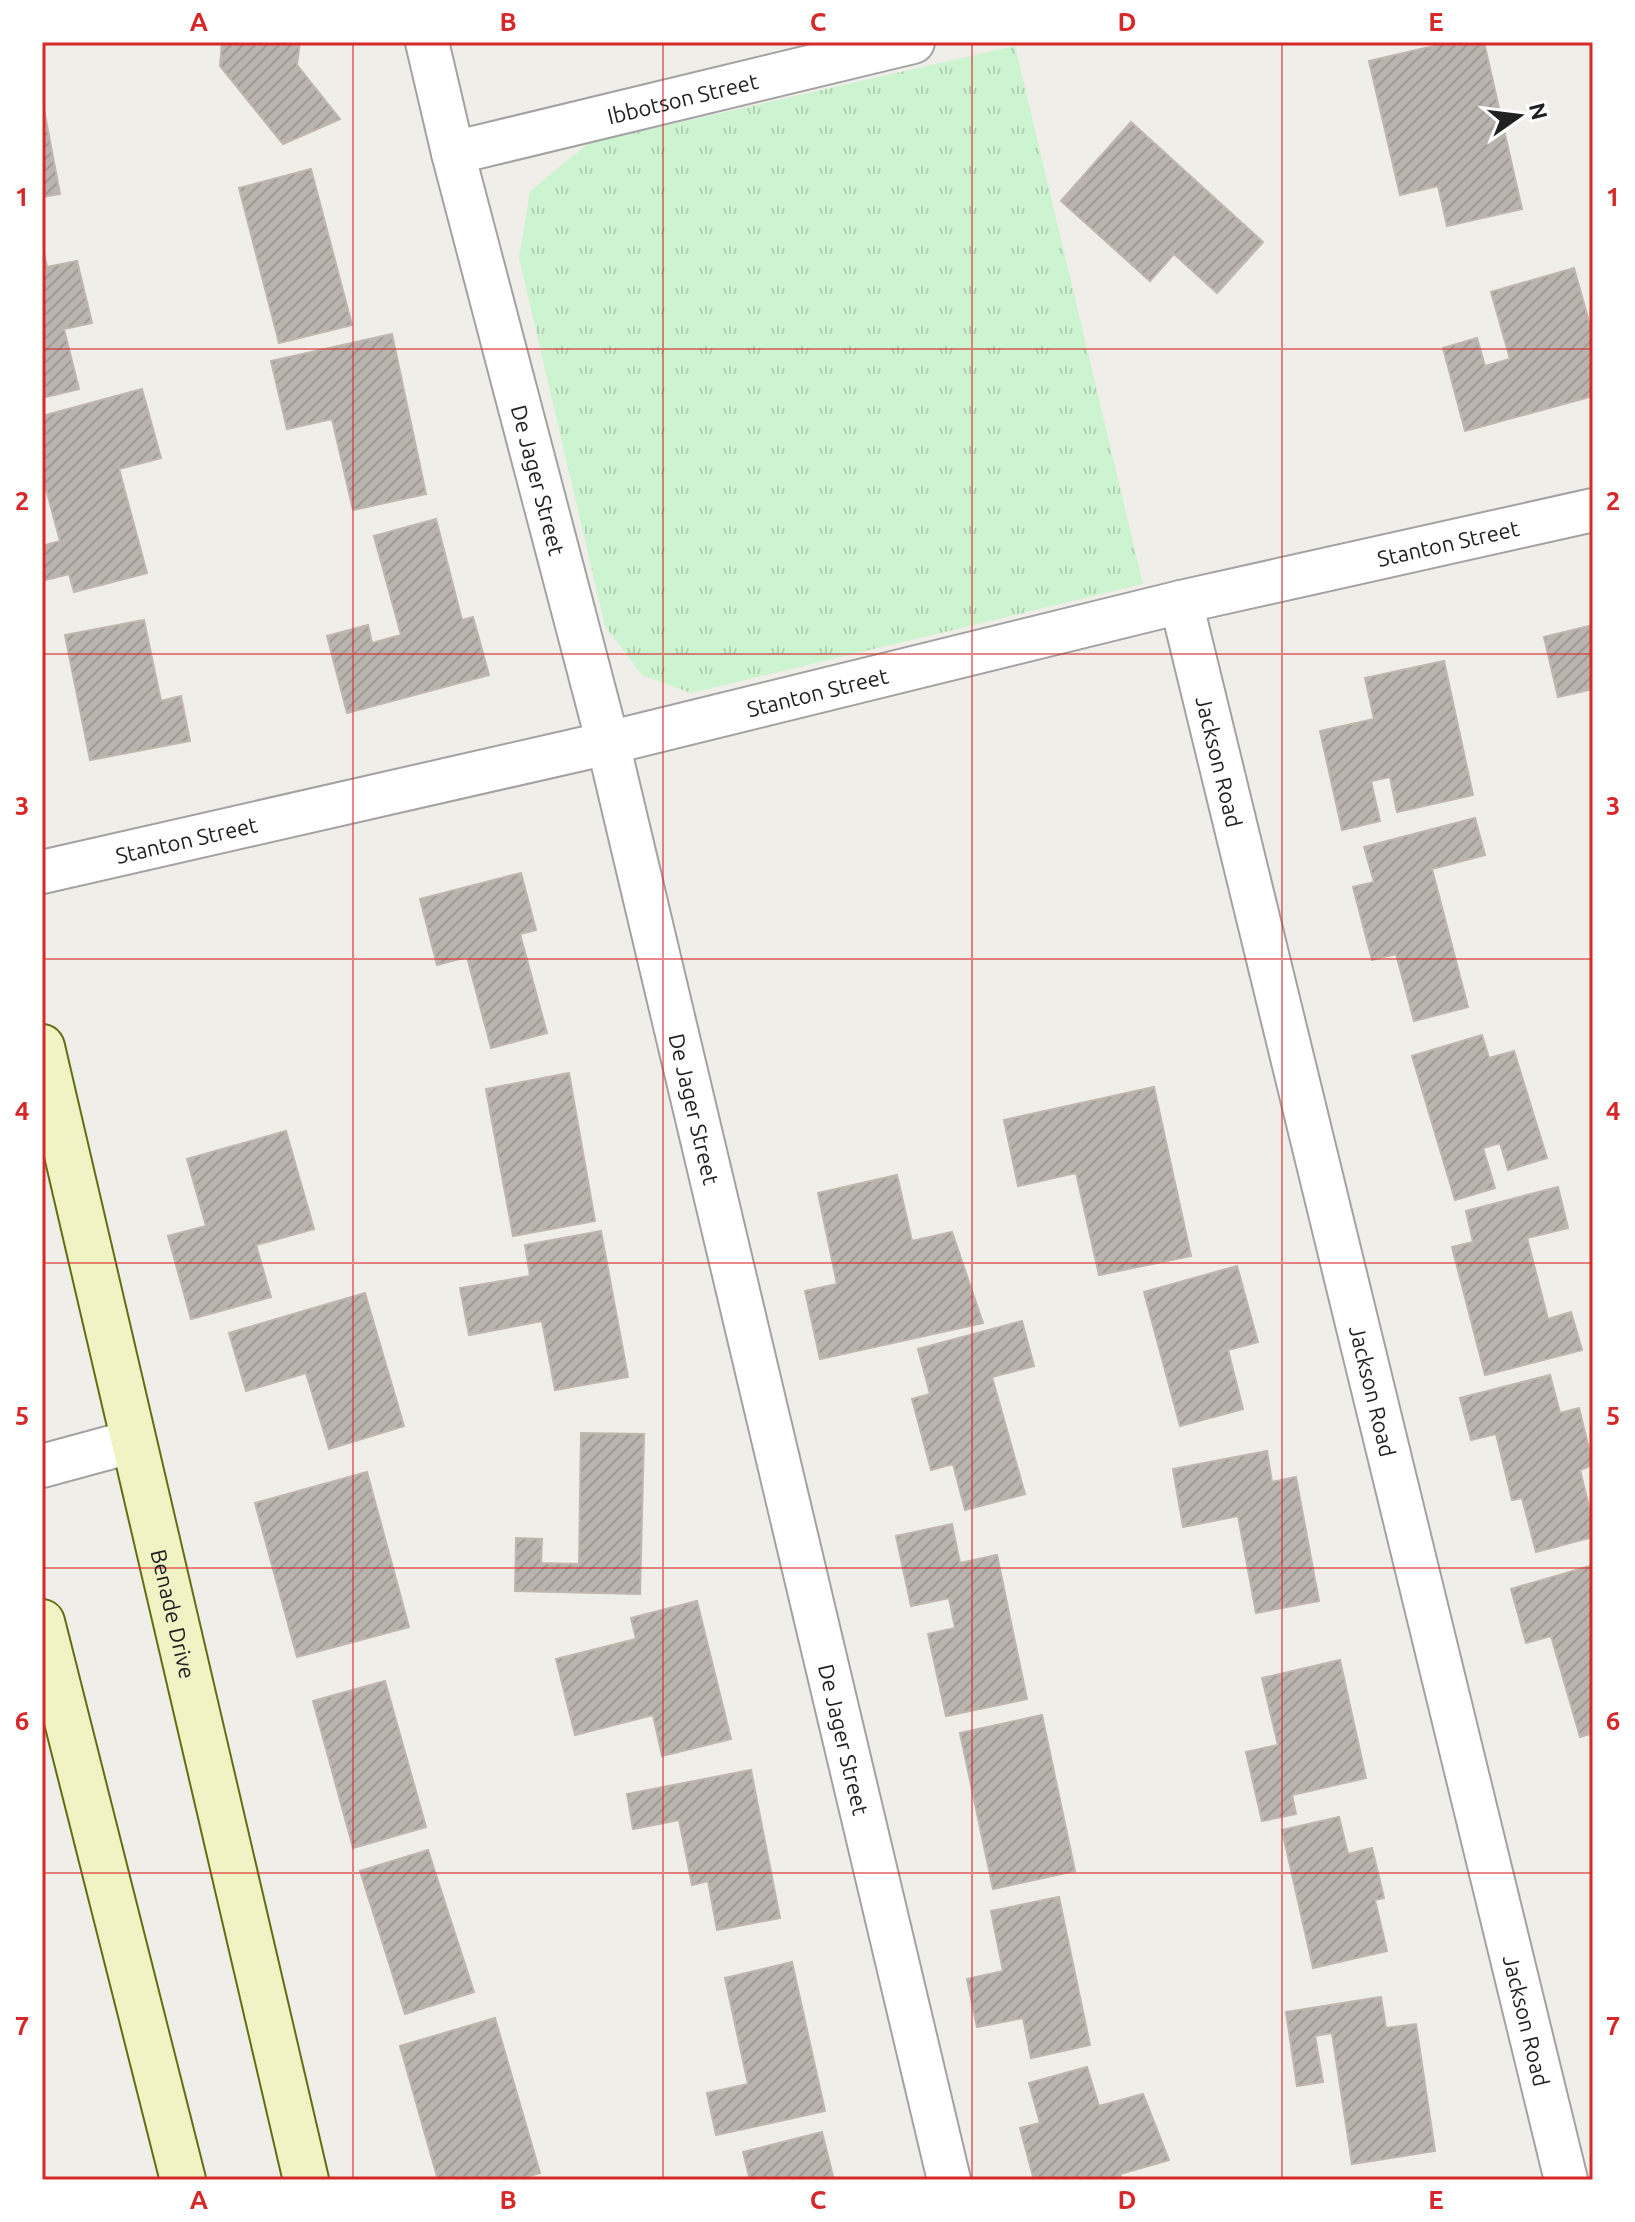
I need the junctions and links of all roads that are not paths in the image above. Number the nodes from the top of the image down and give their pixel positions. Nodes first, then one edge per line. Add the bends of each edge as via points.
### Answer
1 (427, 42) edge
2 (913, 42) edge
3 (453, 153) junction
4 (1593, 510) edge
5 (1181, 602) junction
6 (608, 743) junction
7 (42, 872) edge
8 (42, 1047) edge
9 (134, 1441) junction
10 (42, 1466) edge
11 (42, 1622) edge
12 (183, 2180) edge
13 (306, 2180) edge
14 (949, 2180) edge
15 (1566, 2180) edge

1 - 3 street, De Jager Street
2 - 3 street, Ibbotson Street
3 - 6 street, De Jager Street
4 - 5 street, Stanton Street
5 - 6 street, Stanton Street
5 - 15 street, Jackson Road
6 - 7 street, Stanton Street
6 - 14 street, De Jager Street
8 - 9 street, Benade Drive
9 - 10 street
9 - 13 street, Benade Drive
11 - 12 street

